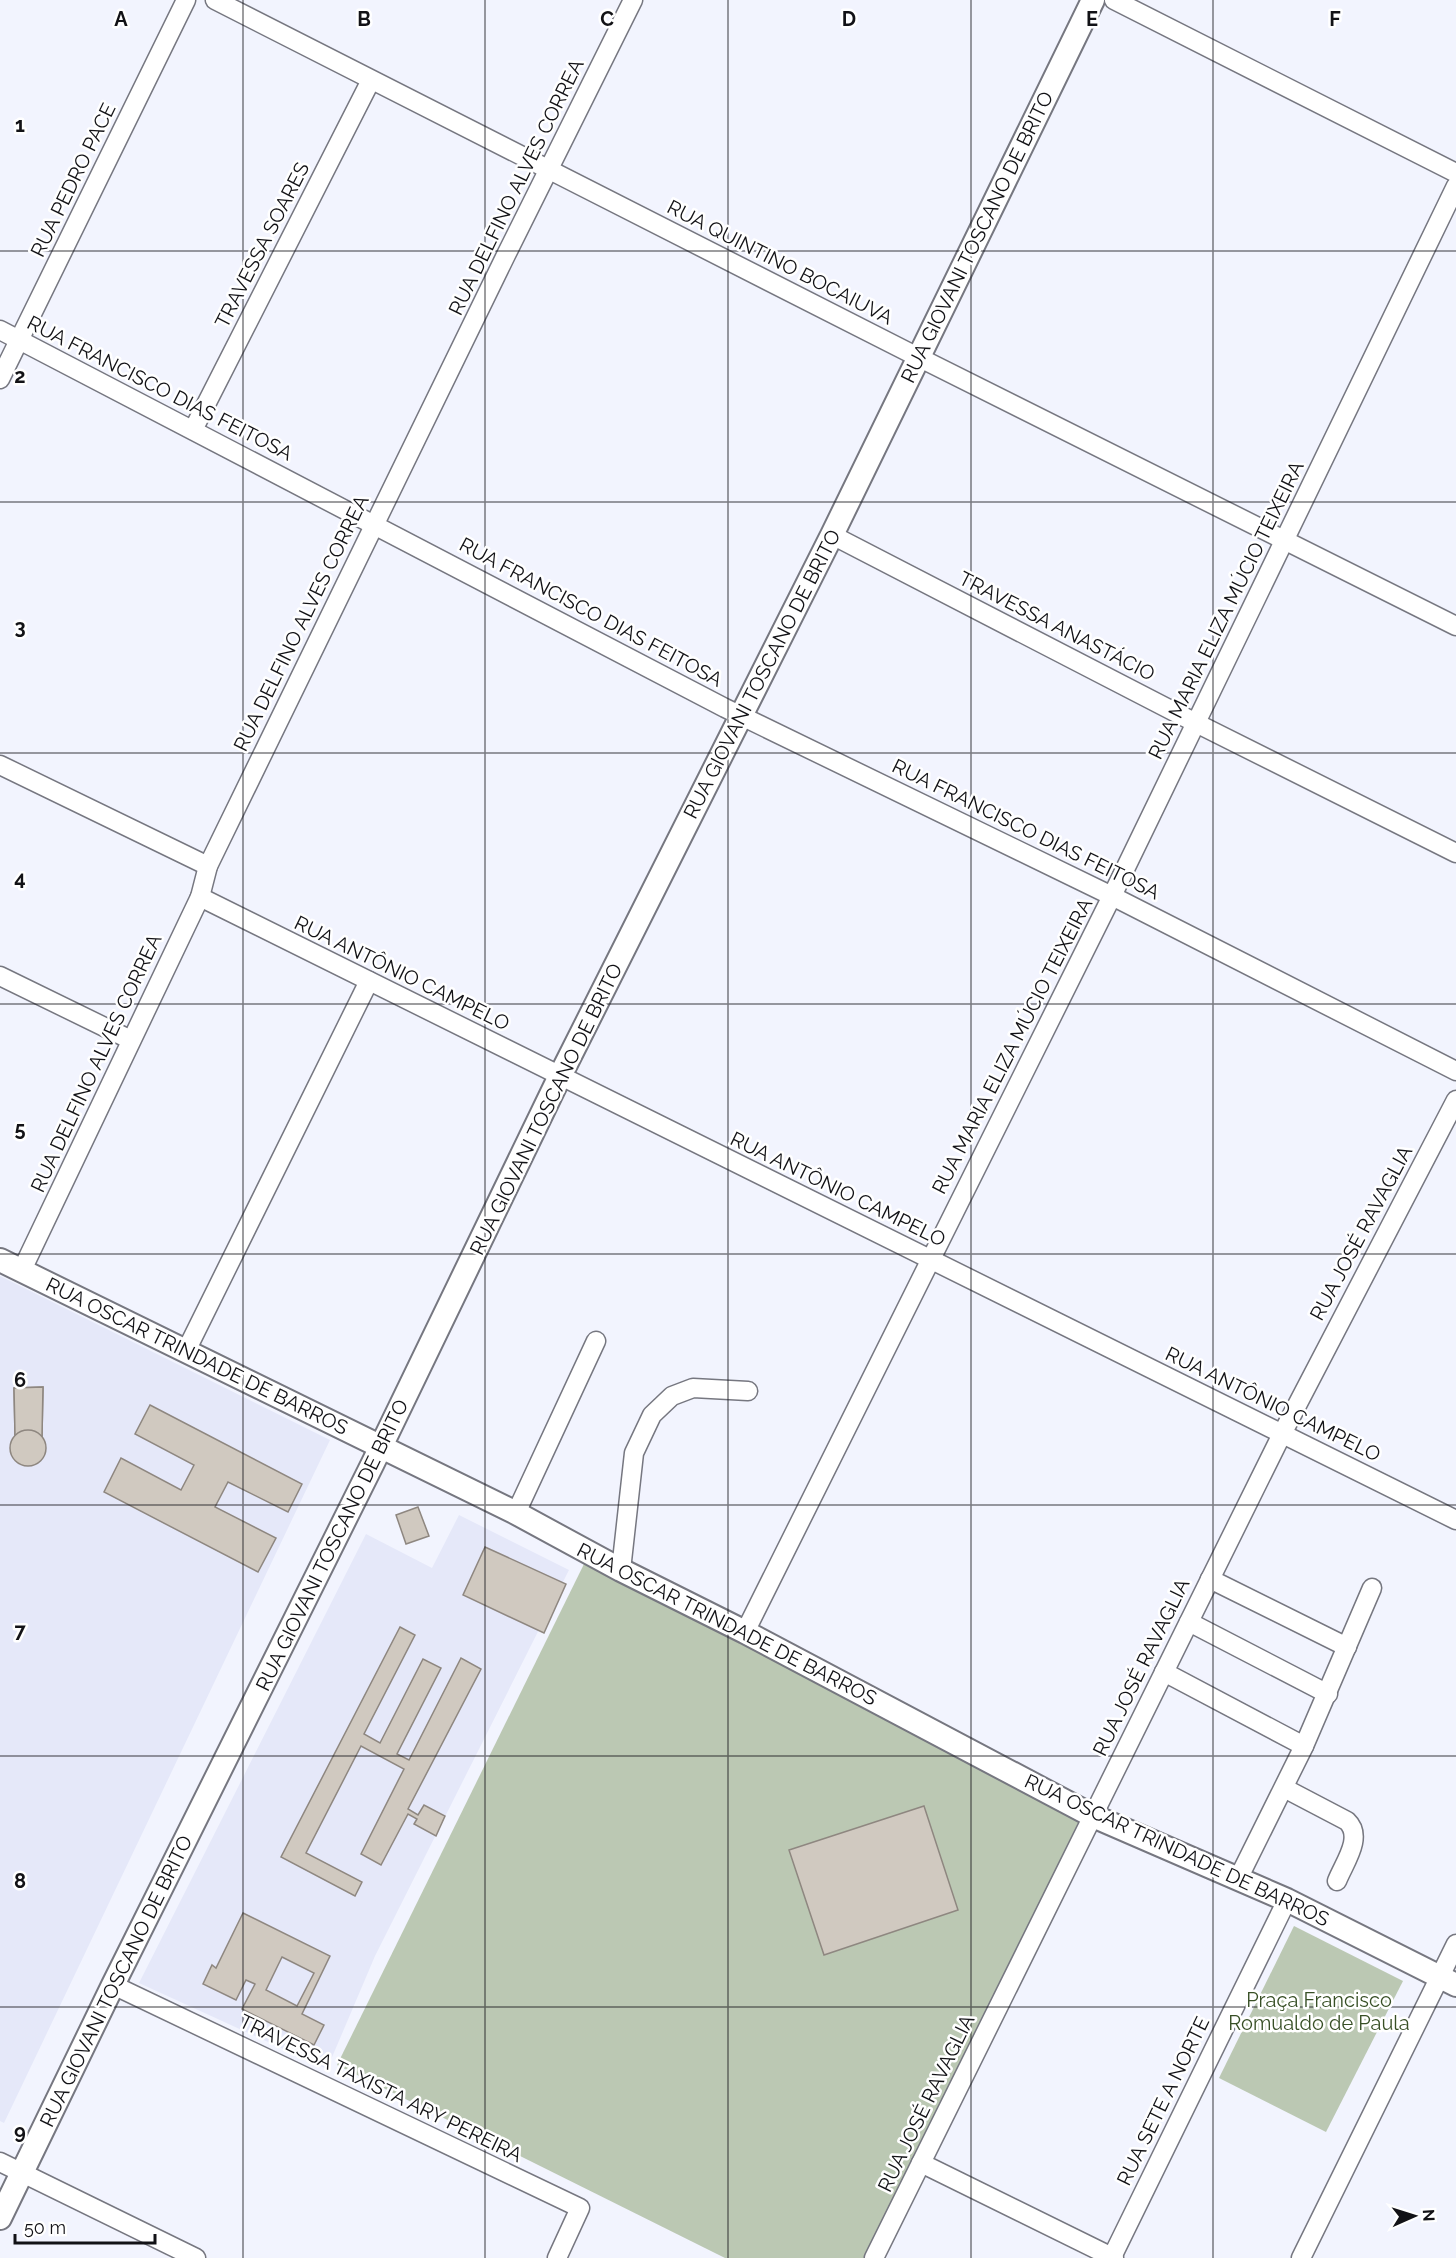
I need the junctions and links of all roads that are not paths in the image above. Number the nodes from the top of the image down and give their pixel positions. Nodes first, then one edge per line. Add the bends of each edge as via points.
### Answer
1 (186, 0) edge
2 (214, 0) edge
3 (633, 0) edge
4 (1093, 0) edge
5 (1114, 0) edge
6 (371, 80) junction
7 (550, 170) junction
8 (1456, 173) edge
9 (1456, 186) edge
10 (0, 330) edge
11 (19, 340) junction
12 (918, 357) junction
13 (0, 379) edge
14 (193, 430) junction
15 (374, 525) junction
16 (832, 535) junction
17 (1284, 540) junction
18 (1456, 626) edge
19 (742, 716) junction
20 (1196, 723) junction
21 (0, 765) edge
22 (1456, 853) edge
23 (208, 866) junction
24 (1112, 896) junction
25 (200, 897) junction
26 (0, 976) edge
27 (369, 981) junction
28 (131, 1040) junction
29 (1456, 1071) edge
30 (560, 1076) junction
31 (1456, 1100) edge
32 (0, 1260) edge
33 (931, 1260) junction
34 (22, 1270) junction
35 (596, 1341) dead end
36 (186, 1351) junction
37 (748, 1391) dead end
38 (1282, 1434) junction
39 (381, 1447) junction
40 (516, 1513) junction
41 (1454, 1513) edge
42 (621, 1570) junction
43 (1210, 1579) junction
44 (1372, 1588) dead end
45 (1189, 1622) junction
46 (745, 1632) junction
47 (1347, 1647) junction
48 (1164, 1672) junction
49 (1328, 1694) junction
50 (1305, 1746) junction
51 (1284, 1788) junction
52 (1093, 1816) junction
53 (1239, 1877) junction
54 (1336, 1881) dead end
55 (1287, 1900) junction
56 (1456, 1944) edge
57 (1448, 1981) edge
58 (113, 1985) junction
59 (0, 2162) edge
60 (921, 2163) junction
61 (22, 2172) junction
62 (0, 2218) edge
63 (1113, 2257) edge
64 (196, 2258) edge
65 (556, 2258) edge
66 (874, 2258) edge
67 (1301, 2258) edge

1 - 11 street, RUA PEDRO PACE
2 - 6 street, RUA QUINTINO BOCAIUVA
3 - 7 street, RUA DELFINO ALVES CORREA
4 - 12 main road, RUA GIOVANI TOSCANO DE BRITO
5 - 8 street
6 - 7 street, RUA QUINTINO BOCAIUVA
6 - 14 street, TRAVESSA SOARES
7 - 12 street, RUA QUINTINO BOCAIUVA
7 - 15 street, RUA DELFINO ALVES CORREA
9 - 17 street, RUA MARIA ELIZA MÚCIO TEIXEIRA
10 - 11 street, RUA FRANCISCO DIAS FEITOSA
11 - 13 street, RUA PEDRO PACE
11 - 14 street, RUA FRANCISCO DIAS FEITOSA
12 - 16 main road, RUA GIOVANI TOSCANO DE BRITO
12 - 17 street, RUA QUINTINO BOCAIUVA
14 - 15 street, RUA FRANCISCO DIAS FEITOSA
15 - 19 street, RUA FRANCISCO DIAS FEITOSA
15 - 23 street, RUA DELFINO ALVES CORREA
16 - 19 main road, RUA GIOVANI TOSCANO DE BRITO
16 - 20 street, TRAVESSA ANASTÁCIO
17 - 18 street, RUA QUINTINO BOCAIUVA
17 - 20 street, RUA MARIA ELIZA MÚCIO TEIXEIRA
19 - 24 street, RUA FRANCISCO DIAS FEITOSA
19 - 30 main road, RUA GIOVANI TOSCANO DE BRITO
20 - 22 street, TRAVESSA ANASTÁCIO
20 - 24 street, RUA MARIA ELIZA MÚCIO TEIXEIRA
21 - 23 street
23 - 25 street, RUA DELFINO ALVES CORREA
24 - 29 street, RUA FRANCISCO DIAS FEITOSA
24 - 33 street, RUA MARIA ELIZA MÚCIO TEIXEIRA
25 - 27 street, RUA ANTÔNIO CAMPELO
25 - 28 street, RUA DELFINO ALVES CORREA
26 - 28 street
27 - 30 street, RUA ANTÔNIO CAMPELO
27 - 36 street
28 - 34 street, RUA DELFINO ALVES CORREA
30 - 33 street, RUA ANTÔNIO CAMPELO
30 - 39 main road, RUA GIOVANI TOSCANO DE BRITO
31 - 38 street, RUA JOSÉ RAVAGLIA
32 - 34 main road, RUA OSCAR TRINDADE DE BARROS
33 - 38 street, RUA ANTÔNIO CAMPELO
33 - 46 street, RUA MARIA ELIZA MÚCIO TEIXEIRA
34 - 36 main road, RUA OSCAR TRINDADE DE BARROS
35 - 40 street
36 - 39 main road, RUA OSCAR TRINDADE DE BARROS
37 - 42 street via 693,1388 672,1396 652,1414 634,1453
38 - 41 street, RUA ANTÔNIO CAMPELO
38 - 43 street, RUA JOSÉ RAVAGLIA
39 - 40 main road, RUA OSCAR TRINDADE DE BARROS
39 - 58 main road, RUA GIOVANI TOSCANO DE BRITO
40 - 42 main road, RUA OSCAR TRINDADE DE BARROS
42 - 46 main road, RUA OSCAR TRINDADE DE BARROS
43 - 45 street, RUA JOSÉ RAVAGLIA
43 - 47 street
44 - 47 street
45 - 48 street, RUA JOSÉ RAVAGLIA
45 - 49 street
46 - 52 main road, RUA OSCAR TRINDADE DE BARROS
47 - 49 street
48 - 50 street
48 - 52 street, RUA JOSÉ RAVAGLIA
49 - 50 street
50 - 51 street
51 - 53 street
51 - 54 street via 1353,1827 1356,1838
52 - 53 main road, RUA OSCAR TRINDADE DE BARROS
52 - 60 street, RUA JOSÉ RAVAGLIA
53 - 55 main road, RUA OSCAR TRINDADE DE BARROS
55 - 57 main road, RUA OSCAR TRINDADE DE BARROS
55 - 63 street, RUA SETE A NORTE
56 - 57 street
57 - 67 street
58 - 61 main road, RUA GIOVANI TOSCANO DE BRITO
58 - 65 street, TRAVESSA TAXISTA ARY PEREIRA via 580,2208
59 - 61 street
60 - 63 street
60 - 66 street, RUA JOSÉ RAVAGLIA
61 - 62 main road, RUA GIOVANI TOSCANO DE BRITO
61 - 64 street

